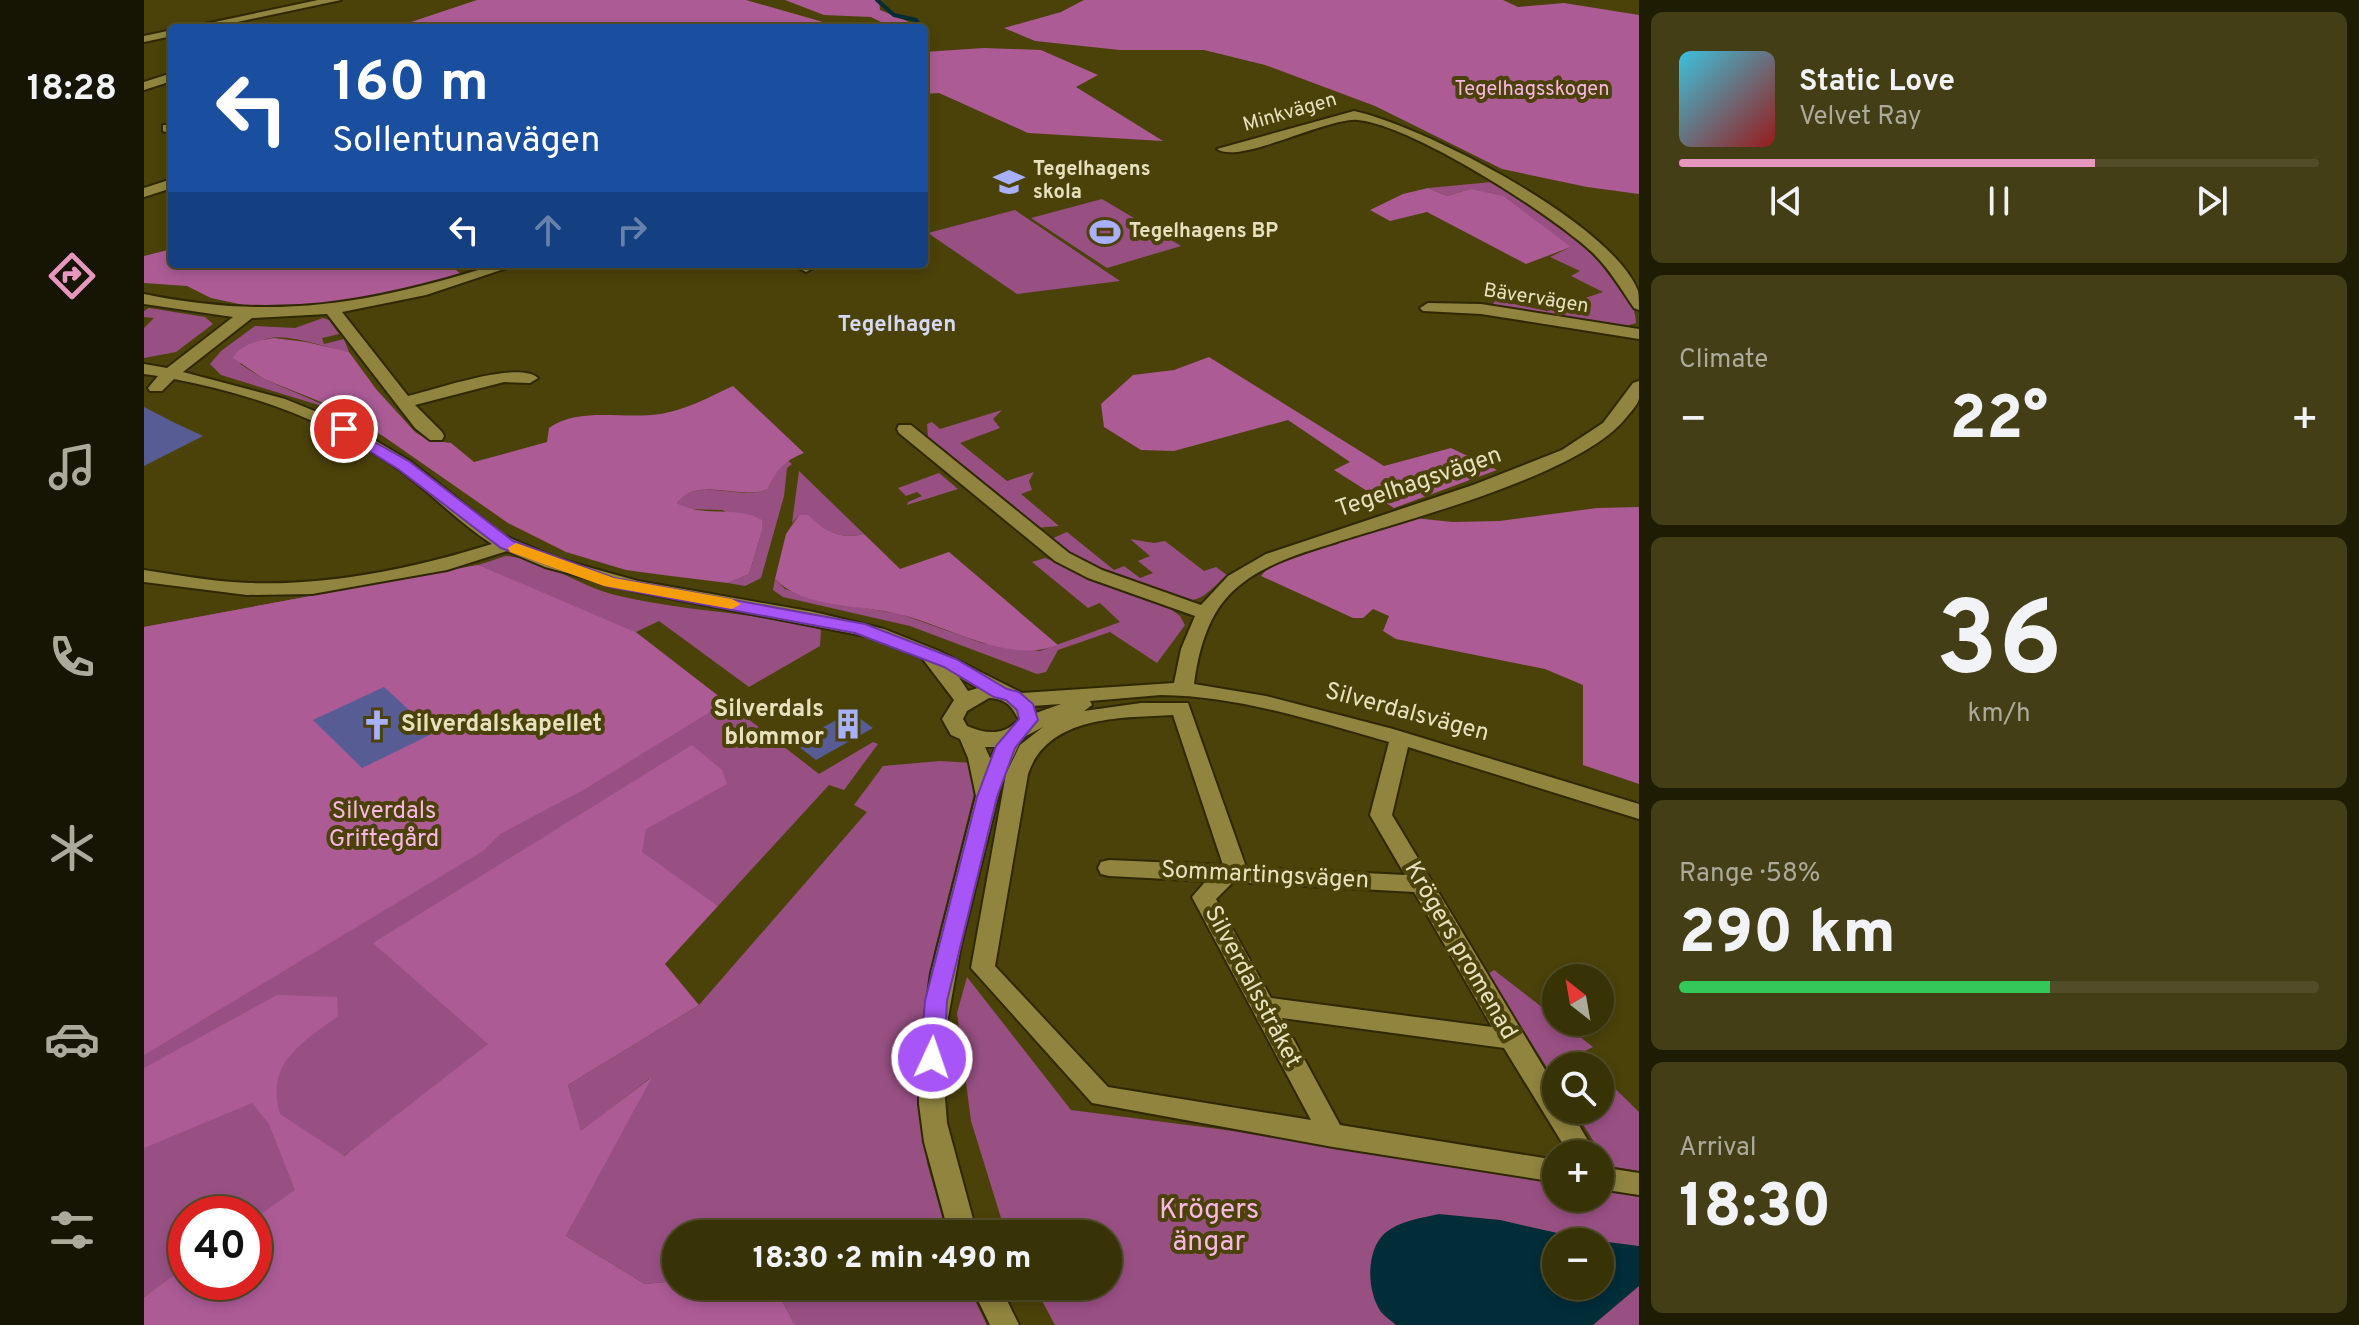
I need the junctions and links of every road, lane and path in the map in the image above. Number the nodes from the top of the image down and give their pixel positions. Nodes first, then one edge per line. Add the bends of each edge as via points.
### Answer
1 (335, 0) edge
2 (314, 2) edge
3 (246, 18) junction
4 (214, 24) edge
5 (253, 24) edge
6 (168, 34) edge
7 (144, 39) edge
8 (168, 78) edge
9 (144, 86) edge
10 (1224, 149) dead end
11 (168, 184) edge
12 (144, 193) edge
13 (499, 268) edge
14 (144, 299) edge
15 (1639, 305) edge
16 (1428, 308) dead end
17 (333, 311) junction
18 (246, 315) junction
19 (1639, 334) edge
20 (144, 369) edge
21 (170, 374) junction
22 (530, 378) dead end
23 (1639, 386) edge
24 (156, 388) dead end
25 (406, 402) junction
26 (905, 429) dead end
27 (436, 436) dead end
28 (507, 545) junction
29 (144, 576) edge
30 (1206, 613) junction
31 (930, 655) junction
32 (1157, 690) junction
33 (1010, 697) junction
34 (963, 699) junction
35 (1182, 699) junction
36 (1019, 732) junction
37 (969, 735) junction
38 (1400, 738) junction
39 (987, 797) junction
40 (1639, 812) edge
41 (1109, 868) dead end
42 (1230, 875) junction
43 (1421, 884) junction
44 (1262, 1006) junction
45 (1512, 1039) junction
46 (1333, 1136) junction
47 (1574, 1140) edge
48 (1542, 1169) edge
49 (1614, 1180) edge
50 (1639, 1184) edge
51 (959, 1220) edge
52 (992, 1300) edge
53 (1005, 1325) edge

1 - 2 street
2 - 3 street
3 - 4 street
3 - 5 street
6 - 7 street
8 - 9 street
10 - 15 street, Minkvägen via 1367,115 1536,202 1598,249
11 - 12 street
13 - 17 street via 411,296
14 - 18 street
16 - 19 street, Bävervägen via 1481,309
17 - 18 street
17 - 25 street
18 - 21 street
20 - 21 street
21 - 24 street
21 - 28 street via 289,403 344,429 404,465
22 - 25 street via 504,377
23 - 30 street, Tegelhagsvägen via 1627,407 1598,436 1563,455 1290,552 1243,573
25 - 27 street
26 - 30 street via 1062,557
28 - 29 street via 447,564 312,588 247,589
28 - 31 street via 610,582 859,628
30 - 35 street, Tegelhagsvägen via 1185,669
31 - 33 street
31 - 34 street
32 - 33 street, Silverdalsvägen
32 - 35 street, Silverdalsvägen
32 - 36 street, Silverdalsvägen via 1091,702
33 - 34 street via 976,693
33 - 36 street via 1026,708 1029,720
34 - 37 street via 954,720
35 - 38 street, Silverdalsvägen via 1290,708
35 - 42 street, Silverdalsstråket via 1235,867
35 - 46 street via 1075,721 1026,751 1017,774 983,968 1101,1096
36 - 37 street via 992,740
36 - 39 street via 1001,758
37 - 39 street
38 - 40 street, Silverdalsvägen via 1518,770
38 - 43 street, Krögers promenad via 1381,815
39 - 51 street via 936,1001 931,1086 942,1165
41 - 42 street, Sommartingsvägen
42 - 43 street, Sommartingsvägen
42 - 44 street, Silverdalsstråket via 1204,897
43 - 45 street, Krögers promenad
44 - 45 street
44 - 46 street, Silverdalsstråket
45 - 47 street, Krögers promenad
46 - 48 street
49 - 50 street
52 - 53 street

